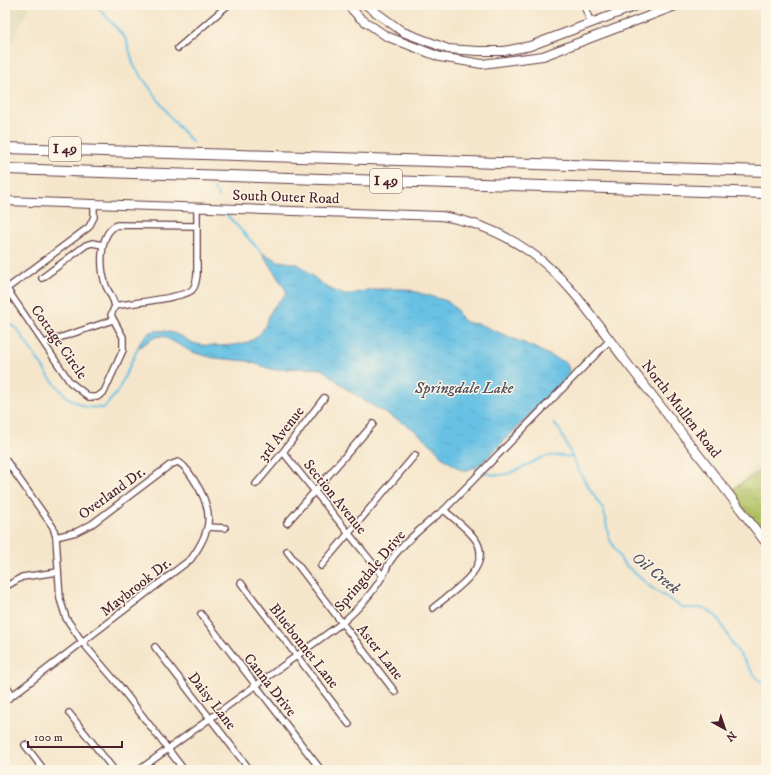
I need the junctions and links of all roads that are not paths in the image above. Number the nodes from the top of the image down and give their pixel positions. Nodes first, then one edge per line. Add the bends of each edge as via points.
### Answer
1 (228, 5) edge
2 (348, 5) edge
3 (366, 5) edge
4 (584, 5) edge
5 (639, 5) edge
6 (678, 5) edge
7 (591, 23) junction
8 (178, 48) dead end
9 (5, 143) edge
10 (5, 148) edge
11 (125, 151) junction
12 (5, 169) edge
13 (766, 171) edge
14 (766, 193) edge
15 (5, 201) edge
16 (94, 204) junction
17 (197, 208) junction
18 (197, 226) junction
19 (103, 244) junction
20 (42, 278) dead end
21 (6, 290) edge
22 (115, 306) junction
23 (113, 320) junction
24 (610, 340) junction
25 (44, 343) junction
26 (324, 398) dead end
27 (373, 424) dead end
28 (283, 452) junction
29 (415, 455) dead end
30 (5, 458) edge
31 (178, 462) joint
32 (256, 484) dead end
33 (315, 490) junction
34 (444, 510) junction
35 (287, 523) dead end
36 (208, 527) junction
37 (225, 528) dead end
38 (349, 533) junction
39 (56, 537) junction
40 (766, 543) edge
41 (287, 550) dead end
42 (321, 566) dead end
43 (58, 572) junction
44 (383, 576) junction
45 (241, 583) dead end
46 (5, 587) edge
47 (434, 608) dead end
48 (201, 614) dead end
49 (342, 623) junction
50 (83, 643) junction
51 (155, 648) dead end
52 (297, 656) junction
53 (5, 684) edge
54 (256, 686) junction
55 (395, 692) dead end
56 (13, 695) junction
57 (5, 701) edge
58 (69, 713) dead end
59 (210, 718) junction
60 (349, 724) dead end
61 (25, 745) dead end
62 (168, 749) junction
63 (44, 770) edge
64 (114, 770) edge
65 (139, 770) edge
66 (184, 770) edge
67 (250, 770) edge
68 (321, 770) edge

1 - 8 street
2 - 6 street via 360,18 386,36 440,57 482,64 543,56
3 - 7 street via 403,32 448,50 504,51 530,46
4 - 7 street
5 - 7 street
9 - 11 highway
10 - 11 highway, I 49
11 - 13 highway, I 49
12 - 14 highway, I 49
15 - 16 street, South Outer Road
16 - 17 street, South Outer Road
16 - 21 street via 94,217 89,226
17 - 18 street
17 - 24 street, South Outer Road via 449,217 483,227 530,252 552,270 585,306
18 - 19 street via 117,225 111,228
18 - 22 street via 196,286 191,291 179,296
19 - 20 street via 86,245
19 - 22 street via 103,275
21 - 25 street, Cottage Circle
22 - 23 street via 111,315
23 - 25 street
23 - 25 street, Cottage Circle via 123,337 123,350 104,392 93,398 70,382
24 - 34 street, Springdale Drive
24 - 40 street, North Mullen Road
26 - 28 street, 3rd Avenue
27 - 33 street
28 - 32 street, 3rd Avenue
28 - 33 street, Section Avenue
29 - 38 street
30 - 39 street via 45,514
31 - 36 street, Maybrook Dr. via 202,492 209,516
31 - 39 street, Overland Dr. via 170,465 92,524 76,532
33 - 35 street
33 - 38 street, Section Avenue
34 - 44 street, Springdale Drive via 427,523 391,560
34 - 47 street via 477,542 480,561 475,572
36 - 37 street
36 - 50 street, Maybrook Dr. via 204,541 191,559
38 - 42 street
38 - 44 street, Section Avenue
39 - 43 street
41 - 49 street, Aster Lane
43 - 46 street via 22,577
43 - 50 street via 62,608
44 - 49 street, Springdale Drive via 356,610
45 - 52 street, Bluebonnet Lane
48 - 54 street, Canna Drive
49 - 52 street, Springdale Drive
49 - 55 street, Aster Lane
50 - 56 street, Maybrook Dr.
50 - 62 street
51 - 59 street, Daisy Lane
52 - 54 street, Springdale Drive
52 - 60 street, Bluebonnet Lane
53 - 56 street
54 - 59 street, Springdale Drive
54 - 68 street, Canna Drive
56 - 57 street, Maybrook Dr.
58 - 64 street
59 - 62 street, Springdale Drive
59 - 67 street, Daisy Lane
61 - 63 street
62 - 65 street, Springdale Drive
62 - 66 street

